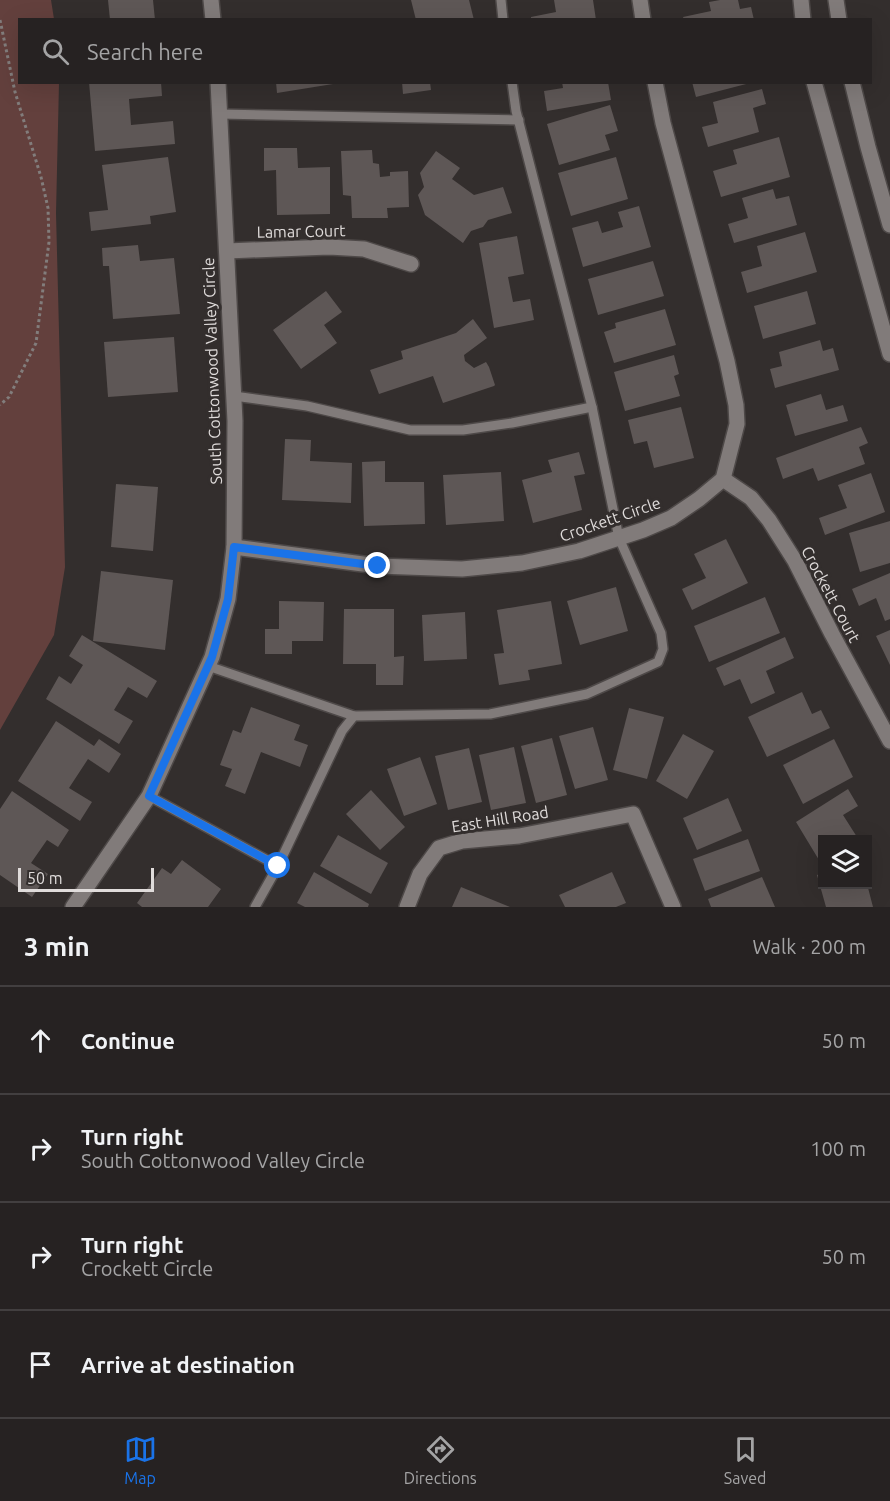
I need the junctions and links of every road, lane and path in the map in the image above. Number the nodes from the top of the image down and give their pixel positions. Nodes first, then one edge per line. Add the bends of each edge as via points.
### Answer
1 (211, 0) edge
2 (501, 0) edge
3 (640, 0) edge
4 (801, 0) edge
5 (836, 0) edge
6 (213, 18) edge
7 (503, 18) edge
8 (644, 18) edge
9 (803, 18) edge
10 (839, 18) edge
11 (0, 20) edge
12 (218, 84) edge
13 (512, 84) edge
14 (655, 84) edge
15 (815, 84) edge
16 (852, 84) edge
17 (220, 114) junction
18 (519, 120) junction
19 (890, 225) edge
20 (226, 251) junction
21 (411, 264) dead end
22 (890, 354) edge
23 (234, 396) junction
24 (0, 405) edge
25 (592, 407) junction
26 (723, 479) junction
27 (619, 538) junction
28 (234, 547) junction
29 (208, 666) junction
30 (354, 717) junction
31 (890, 741) edge
32 (149, 796) junction
33 (278, 866) junction
34 (73, 907) edge
35 (255, 907) edge
36 (407, 907) edge
37 (673, 907) edge

1 - 6 street
2 - 7 lane
3 - 8 street
4 - 9 street
5 - 10 street
11 - 24 path via 15,92 48,207 49,242 36,343 9,398
12 - 17 street, South Cottonwood Valley Circle
13 - 18 lane
14 - 26 street via 736,405 737,424
15 - 22 street
16 - 19 street
17 - 18 lane
17 - 20 street, South Cottonwood Valley Circle
18 - 25 lane
20 - 21 street, Lamar Court via 364,249
20 - 23 street, South Cottonwood Valley Circle
23 - 25 lane via 307,406 410,430 463,430
23 - 28 street, South Cottonwood Valley Circle
25 - 27 lane
26 - 27 street, Crockett Circle via 671,518
26 - 31 street, Crockett Court via 751,498 769,520 795,561
27 - 28 street, Crockett Circle via 522,563 462,568 378,566
27 - 30 lane via 661,633 663,649 658,662 587,694 490,714
28 - 29 street, South Cottonwood Valley Circle via 228,599
29 - 30 lane
29 - 32 street, South Cottonwood Valley Circle
30 - 33 lane via 342,731
32 - 33 lane
32 - 34 street, South Cottonwood Valley Circle
33 - 35 lane
36 - 37 street, East Hill Road via 420,874 439,848 633,814

